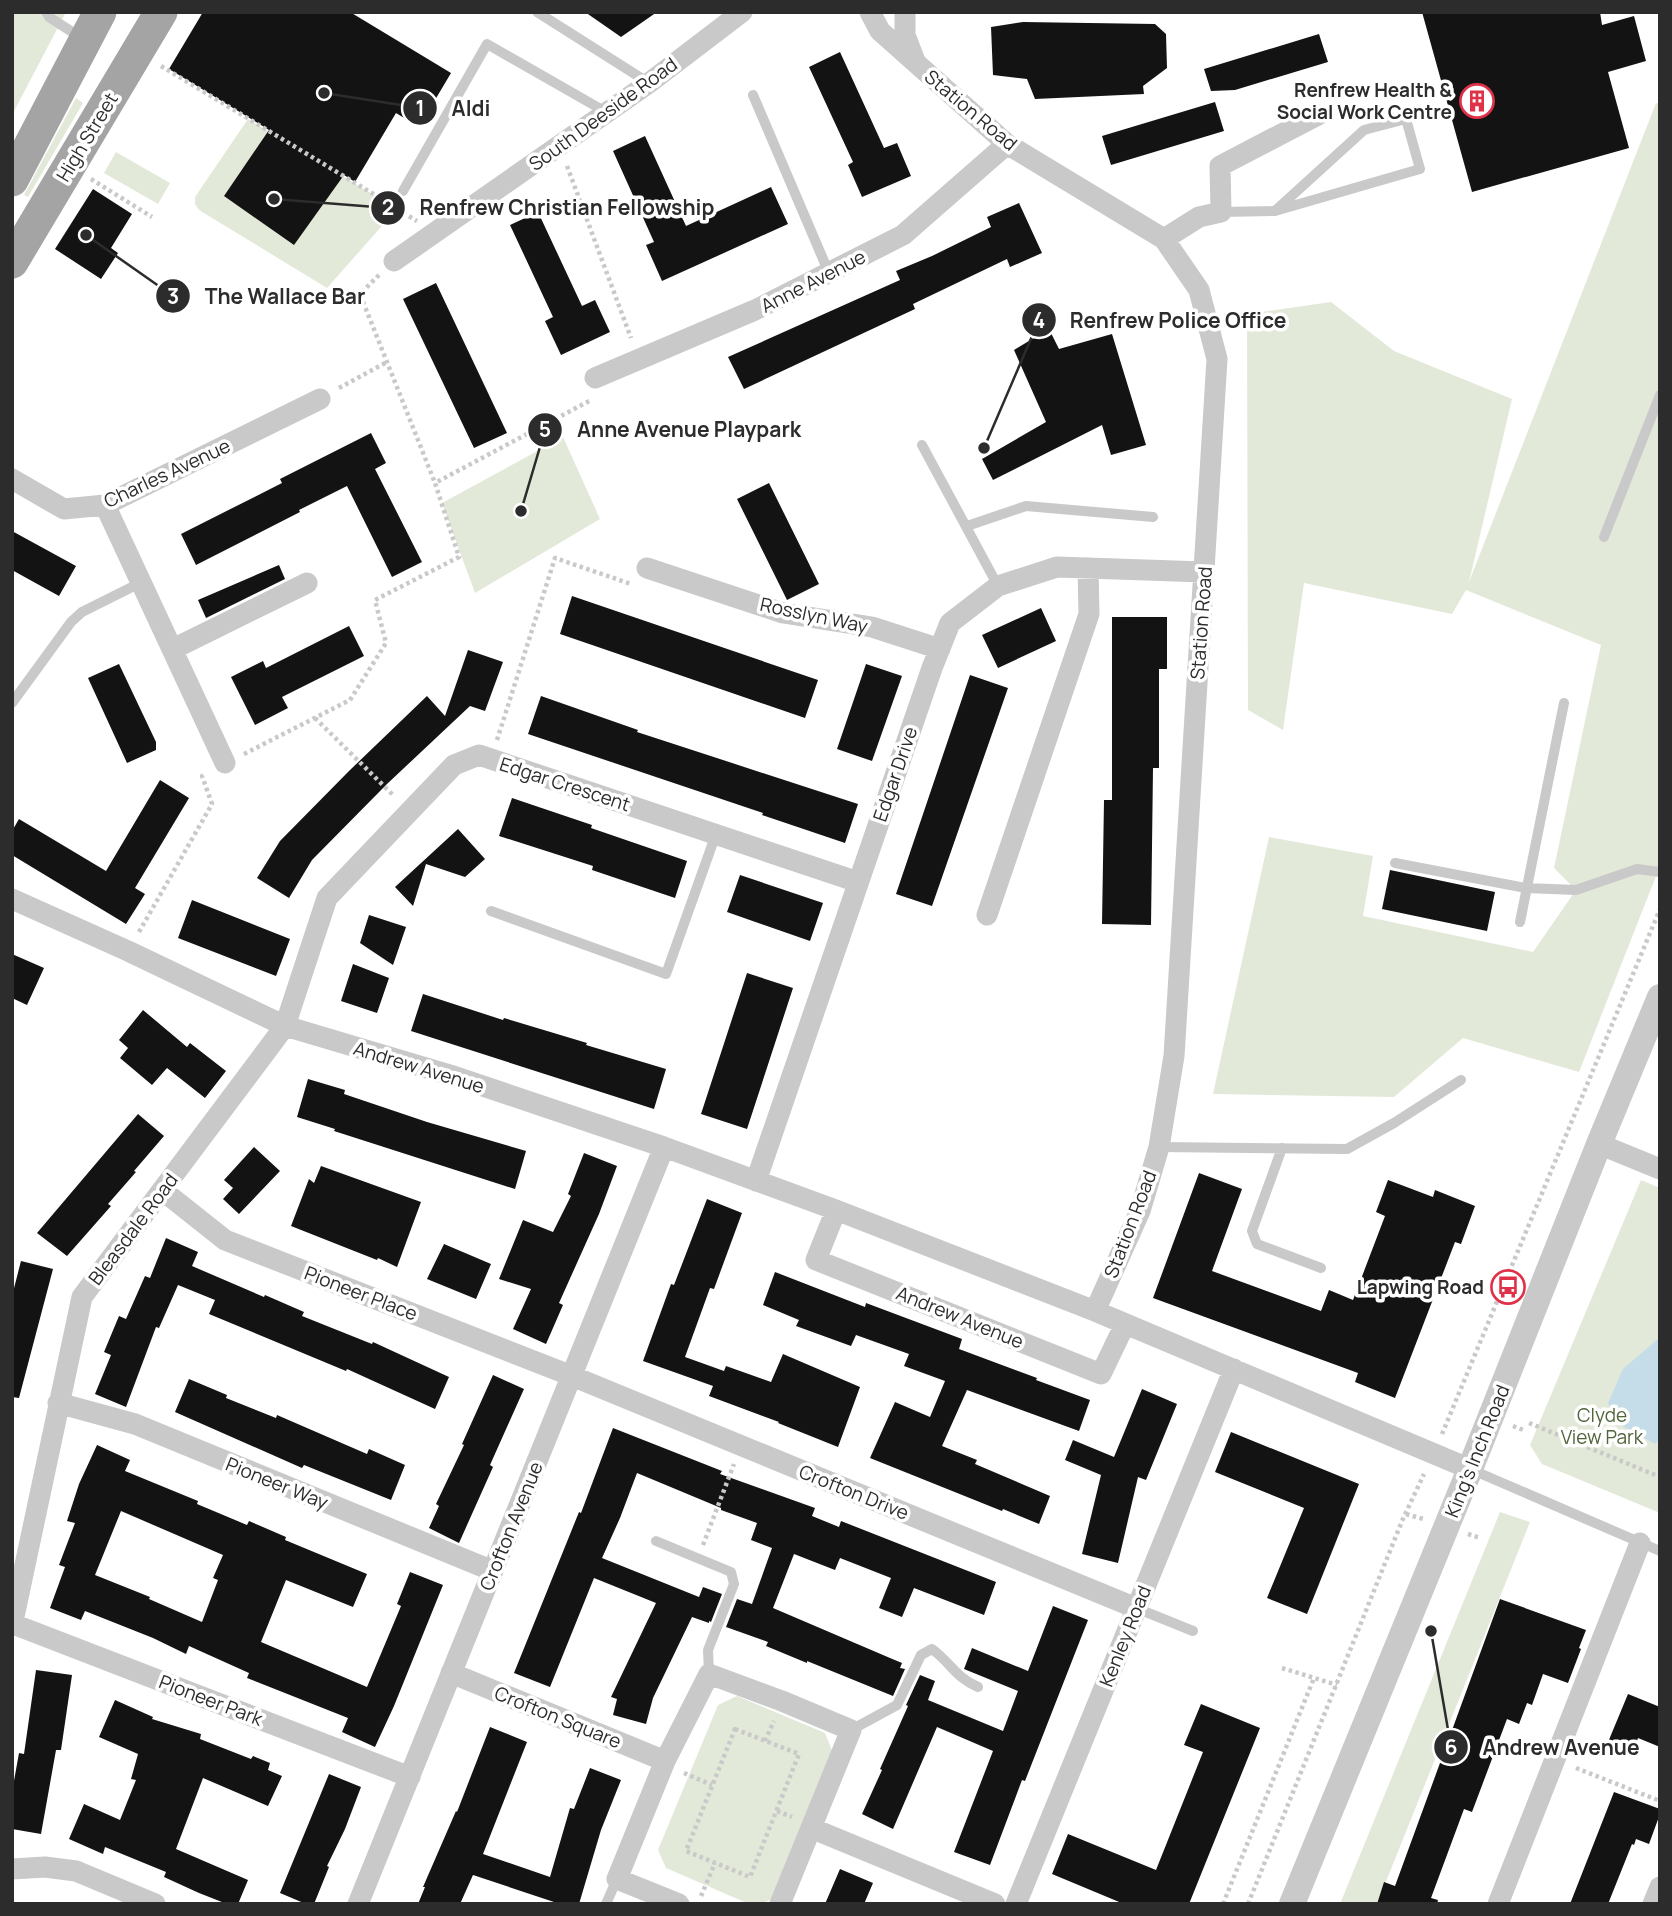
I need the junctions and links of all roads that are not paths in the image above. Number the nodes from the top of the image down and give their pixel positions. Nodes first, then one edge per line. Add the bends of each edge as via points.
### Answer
1 (46, 12) edge
2 (161, 12) edge
3 (537, 12) edge
4 (742, 12) edge
5 (870, 12) edge
6 (905, 12) edge
7 (93, 26) edge
8 (916, 63) junction
9 (649, 83) junction
10 (753, 95) dead end
11 (606, 112) junction
12 (1318, 115) dead end
13 (1007, 144) junction
14 (12, 180) edge
15 (403, 191) dead end
16 (1275, 211) junction
17 (1220, 212) junction
18 (1164, 239) junction
19 (394, 261) road end
20 (12, 262) edge
21 (829, 272) junction
22 (595, 378) road end
23 (1660, 395) edge
24 (320, 399) road end
25 (922, 444) dead end
26 (12, 479) edge
27 (105, 505) junction
28 (1153, 517) dead end
29 (967, 526) junction
30 (1604, 537) dead end
31 (648, 568) road end
32 (1088, 568) junction
33 (1204, 572) junction
34 (142, 582) junction
35 (307, 583) dead end
36 (998, 586) junction
37 (173, 649) junction
38 (940, 649) junction
39 (12, 703) edge
40 (1564, 703) dead end
41 (225, 763) road end
42 (716, 834) junction
43 (1395, 863) dead end
44 (1660, 872) edge
45 (858, 883) junction
46 (1526, 888) junction
47 (12, 899) edge
48 (491, 911) dead end
49 (987, 915) dead end
50 (1520, 922) dead end
51 (1660, 997) edge
52 (285, 1026) junction
53 (1461, 1080) dead end
54 (1599, 1144) junction
55 (664, 1147) junction
56 (1159, 1147) junction
57 (1282, 1148) junction
58 (1660, 1168) edge
59 (756, 1181) junction
60 (162, 1191) junction
61 (836, 1210) junction
62 (1321, 1268) dead end
63 (1094, 1311) junction
64 (1125, 1324) junction
65 (1234, 1368) junction
66 (572, 1376) junction
67 (58, 1403) junction
68 (1470, 1469) junction
69 (656, 1541) dead end
70 (1650, 1547) edge
71 (19, 1557) edge
72 (493, 1571) junction
73 (1136, 1608) junction
74 (13, 1625) edge
75 (1193, 1632) dead end
76 (451, 1673) junction
77 (709, 1674) junction
78 (978, 1687) dead end
79 (851, 1730) junction
80 (665, 1762) junction
81 (410, 1777) junction
82 (811, 1828) junction
83 (12, 1869) edge
84 (617, 1879) junction
85 (1660, 1888) edge
86 (155, 1904) edge
87 (358, 1904) edge
88 (606, 1904) edge
89 (679, 1904) edge
90 (780, 1904) edge
91 (995, 1904) edge
92 (1016, 1904) edge
93 (1292, 1904) edge
94 (1498, 1904) edge
95 (1653, 1904) edge

1 - 7 lane via 49,17
2 - 20 main road, High Street
3 - 9 lane
4 - 9 street, South Deeside Road
5 - 8 street, Station Road via 880,31
6 - 8 street, Station Road via 905,35
7 - 14 main road
8 - 13 street, Station Road
9 - 11 street, South Deeside Road
10 - 21 lane
11 - 15 lane via 487,44
11 - 19 street, South Deeside Road
12 - 17 street via 1220,166
13 - 18 street, Station Road
13 - 21 street, Anne Avenue via 903,235
16 - 16 lane via 1364,130 1406,119 1420,169
16 - 17 lane
17 - 18 street via 1199,217
18 - 33 street, Station Road via 1199,290 1217,359
21 - 22 street, Anne Avenue via 755,310
23 - 30 lane
24 - 27 street, Charles Avenue
25 - 29 lane
26 - 27 street, Charles Avenue via 64,509
27 - 34 street
28 - 29 lane via 1026,506
29 - 36 lane
31 - 38 street, Rosslyn Way via 783,613 872,627
32 - 33 street, Edgar Drive
32 - 36 street, Edgar Drive via 1057,567
32 - 49 street via 1089,614
33 - 56 street, Station Road via 1174,1056
34 - 37 street
34 - 39 lane via 71,622
35 - 37 street
36 - 38 street, Edgar Drive via 950,623
37 - 41 street
38 - 45 street, Edgar Drive
40 - 46 lane
42 - 45 street, Edgar Crescent
42 - 48 lane via 666,974
42 - 52 street, Edgar Crescent via 478,755 454,765 327,898
43 - 46 lane
44 - 46 lane via 1637,869 1576,890
45 - 59 street, Edgar Drive
46 - 50 lane
47 - 52 street, Andrew Avenue
51 - 54 street, King's Inch Road
52 - 55 street, Andrew Avenue via 450,1075
52 - 60 street, Bleasdale Road
53 - 57 lane via 1347,1149
54 - 58 street
54 - 68 street, King's Inch Road
55 - 59 street, Andrew Avenue
55 - 66 street, Crofton Avenue
56 - 57 lane
56 - 63 street, Station Road via 1140,1211
57 - 62 lane via 1252,1231 1257,1244
59 - 61 street, Andrew Avenue
60 - 66 street, Pioneer Place via 225,1240
60 - 67 street, Bleasdale Road via 82,1297
61 - 63 street, Andrew Avenue
61 - 64 street, Andrew Avenue via 817,1260 1101,1374
63 - 64 street, Andrew Avenue
64 - 65 street, Andrew Avenue
65 - 68 street, Andrew Avenue
65 - 73 street, Kenley Road
66 - 72 street, Crofton Avenue
66 - 73 street, Crofton Drive
67 - 71 street, Bleasdale Road
67 - 72 street, Pioneer Way via 135,1424
68 - 70 lane
68 - 93 street, King's Inch Road
69 - 77 lane via 731,1572 734,1584 708,1650
70 - 94 street via 1555,1759
71 - 74 street, Bleasdale Road
72 - 76 street, Crofton Avenue
73 - 75 lane
73 - 92 street, Kenley Road
74 - 81 street, Pioneer Park
76 - 80 street, Crofton Square
76 - 81 street, Crofton Avenue
77 - 79 street
77 - 80 street
78 - 79 lane via 964,1681 932,1649 921,1655 897,1705
79 - 82 street
80 - 84 street
81 - 87 street, Crofton Avenue
82 - 90 street
82 - 91 street
83 - 86 street via 76,1871
84 - 88 lane
84 - 89 street
85 - 95 street

